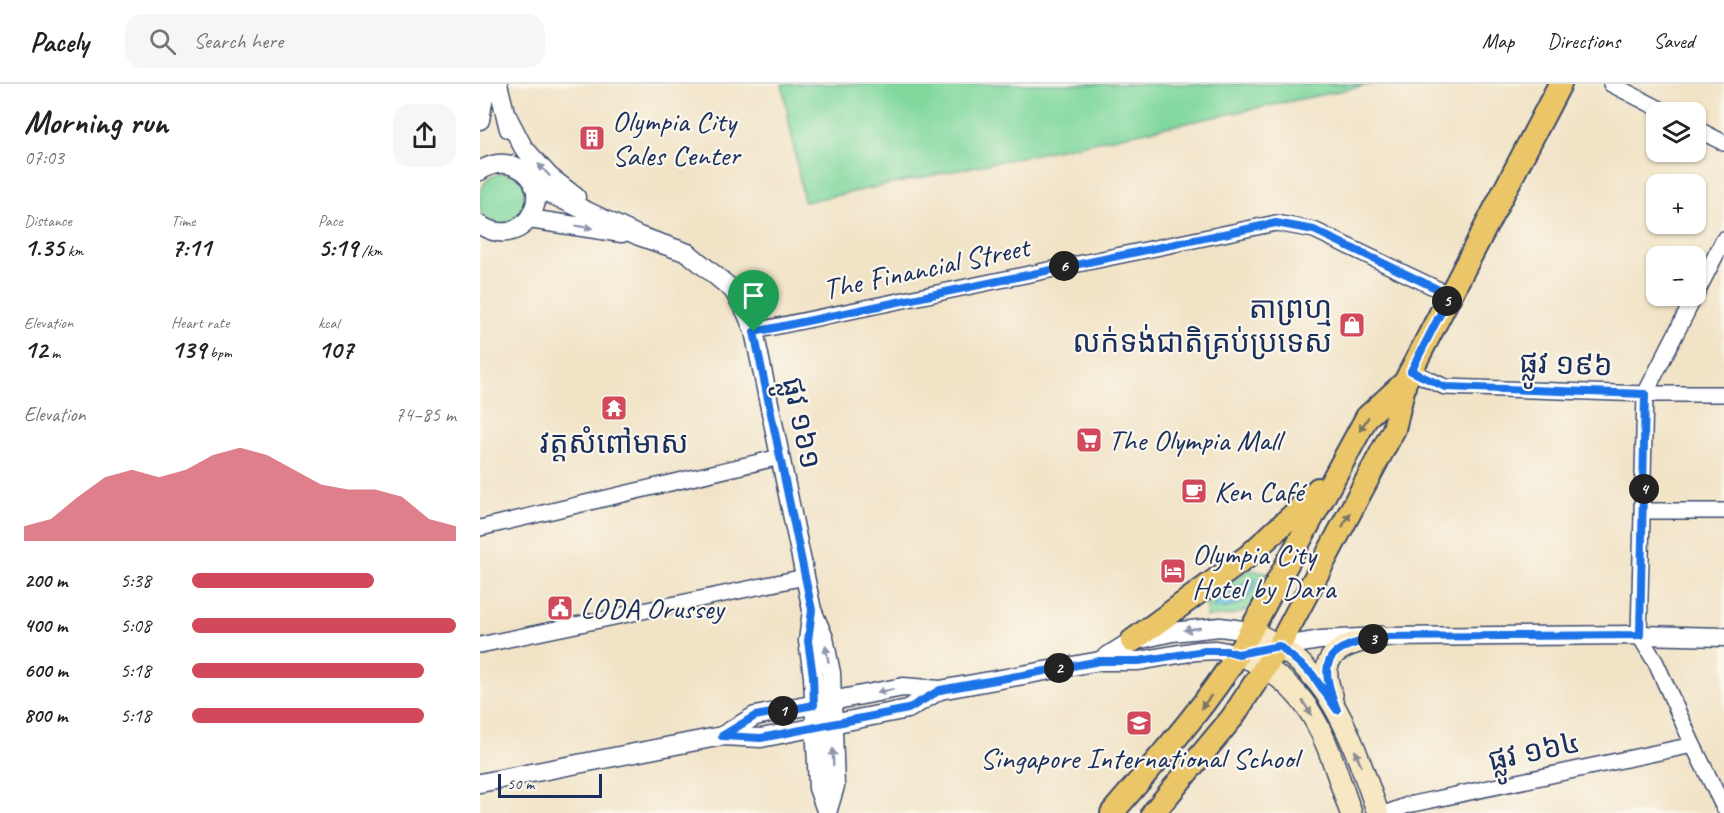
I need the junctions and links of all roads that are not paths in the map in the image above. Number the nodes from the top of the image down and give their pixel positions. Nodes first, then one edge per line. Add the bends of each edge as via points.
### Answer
1 (486, 84) edge
2 (498, 84) edge
3 (1560, 84) edge
4 (1611, 84) edge
5 (1646, 102) edge
6 (507, 116) junction
7 (480, 120) edge
8 (1706, 134) edge
9 (1724, 143) edge
10 (514, 166) junction
11 (480, 171) edge
12 (534, 186) junction
13 (529, 219) junction
14 (606, 219) junction
15 (483, 230) edge
16 (639, 236) junction
17 (1724, 239) edge
18 (1450, 295) junction
19 (754, 332) junction
20 (1408, 377) junction
21 (1645, 394) junction
22 (1724, 394) edge
23 (780, 457) junction
24 (1340, 466) junction
25 (1644, 511) junction
26 (1724, 511) edge
27 (480, 528) edge
28 (805, 577) junction
29 (1250, 631) junction
30 (1640, 635) junction
31 (1381, 637) junction
32 (1724, 637) edge
33 (1132, 641) junction
34 (480, 645) edge
35 (1279, 646) junction
36 (1238, 654) junction
37 (1100, 661) junction
38 (1266, 667) junction
39 (940, 690) junction
40 (823, 703) junction
41 (1337, 710) junction
42 (824, 726) junction
43 (722, 736) junction
44 (1692, 745) junction
45 (480, 783) edge
46 (1134, 787) junction
47 (1724, 808) edge
48 (1156, 810) edge
49 (827, 813) edge
50 (1112, 813) edge
51 (1351, 813) edge
52 (1378, 813) edge
53 (1387, 813) edge

1 - 7 street
2 - 6 street
3 - 18 main road
4 - 5 street
6 - 10 street
14 -> 6 street via 549,176 523,147
8 - 9 street
10 - 11 street via 492,165
10 - 12 street
12 - 13 street via 536,204
12 - 14 street, ផ្លូវ ១៦១
13 - 15 street via 516,230
13 -> 16 street, ផ្លូវ ១៦១
14 - 16 street, ផ្លូវ ១៦១
16 - 19 street, ផ្លូវ ១៦១ via 688,253 712,272 733,290
17 - 21 street
18 - 19 street, The Financial Street via 1314,230 1276,223
18 - 20 main road
19 - 23 street, ផ្លូវ ១៦១
20 - 21 street, ផ្លូវ ១៩៦ via 1445,387
20 -> 24 main road via 1367,417
35 -> 20 main road via 1394,429
21 - 22 street, ផ្លូវ ១៩៦
21 - 25 street
23 - 27 street
23 - 28 street, ផ្លូវ ១៦១
24 - 29 main road
24 - 33 main road via 1247,557
25 - 26 street
25 - 30 street
28 - 34 street
28 - 40 street, ផ្លូវ ១៦១ via 831,673
29 -> 33 street via 1203,627
29 - 35 main road
29 - 36 main road
30 - 31 street
30 - 32 street
30 - 44 street
31 - 35 street
31 - 41 main road via 1351,643 1331,657 1327,678
33 - 37 street
35 - 36 street
35 - 38 main road
35 - 41 main road via 1312,674
36 - 37 street via 1205,651 1139,661
36 - 38 main road
36 -> 46 main road via 1207,702
37 - 39 street
38 - 48 main road via 1232,718
38 -> 51 main road via 1294,689 1316,722
39 -> 40 street via 903,687
39 - 42 street via 908,709
40 - 42 street, ផ្លូវ ១៦១
40 - 43 street via 755,716
52 -> 41 main road
42 - 43 street via 761,738
42 - 49 street, ផ្លូវ ១៦១ via 818,789
43 - 45 street
44 - 47 street
44 - 53 street, ផ្លូវ ១៦៤ via 1408,805
46 - 48 main road
46 - 50 main road

